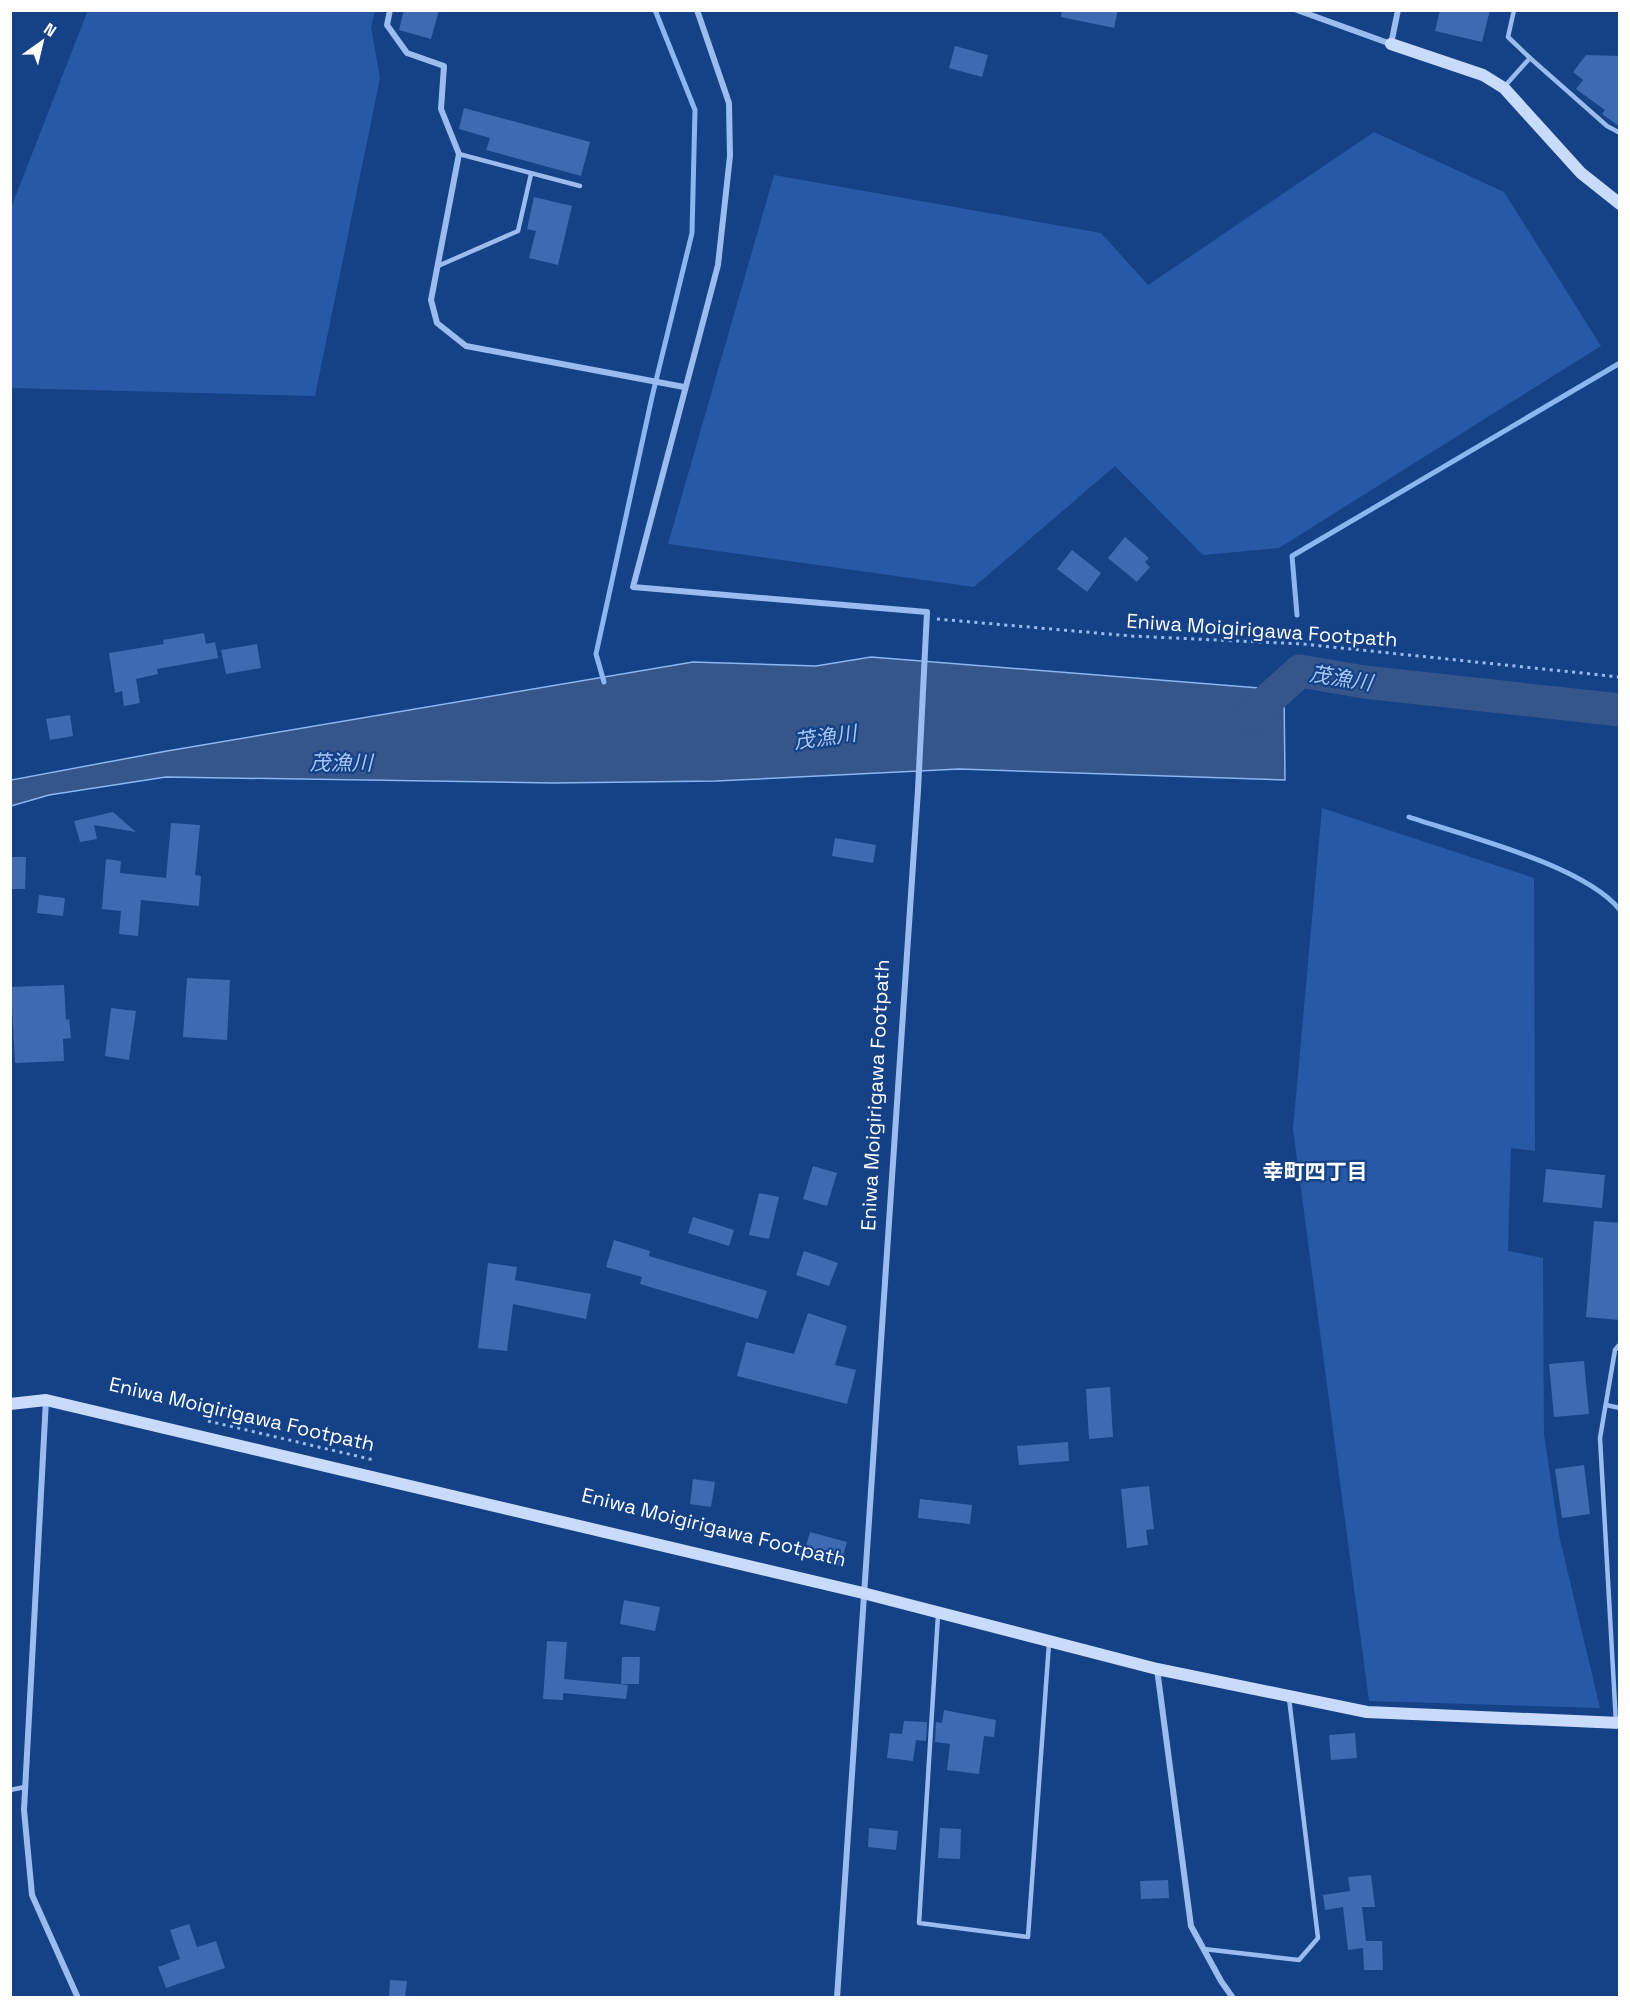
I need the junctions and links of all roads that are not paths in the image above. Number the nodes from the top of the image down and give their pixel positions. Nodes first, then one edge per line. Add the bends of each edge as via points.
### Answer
1 (390, 10) edge
2 (697, 10) edge
3 (1297, 10) edge
4 (1398, 10) edge
5 (1514, 10) edge
6 (1391, 44) junction
7 (1530, 58) junction
8 (1504, 88) junction
9 (1620, 133) edge
10 (459, 154) junction
11 (531, 174) junction
12 (579, 186) dead end
13 (1620, 204) edge
14 (438, 266) junction
15 (684, 387) junction
16 (1620, 1344) edge
17 (46, 1400) junction
18 (10, 1404) edge
19 (1606, 1405) junction
20 (1620, 1408) edge
21 (863, 1593) junction
22 (939, 1612) junction
23 (1049, 1641) junction
24 (1157, 1669) junction
25 (1289, 1696) junction
26 (1618, 1723) edge
27 (26, 1786) junction
28 (10, 1790) edge
29 (1204, 1949) junction
30 (78, 1998) edge
31 (837, 1998) edge
32 (1233, 1998) edge

1 - 10 street via 387,25 407,54 444,66 441,109
2 - 15 street via 729,103 730,156 718,265
3 - 6 street
4 - 6 street
5 - 7 lane via 1508,37
6 - 8 street via 1483,75
7 - 8 lane
7 - 9 lane
8 - 13 street via 1581,173
10 - 11 lane
10 - 14 street
11 - 12 lane
11 - 14 lane via 518,231
14 - 15 street via 431,300 437,323 466,346
15 - 21 street via 633,587 927,612
16 - 19 lane via 1614,1350
17 - 18 street
17 - 21 street
17 - 27 street
19 - 20 lane
19 - 26 lane via 1600,1438
21 - 22 street
21 - 31 street
22 - 23 street
22 - 23 lane via 919,1923 1028,1937
23 - 24 street
24 - 25 street
24 - 29 street via 1191,1926
25 - 26 street via 1367,1712
25 - 29 lane via 1318,1938 1299,1960
27 - 28 lane
27 - 30 street via 24,1810 32,1895
29 - 32 street

